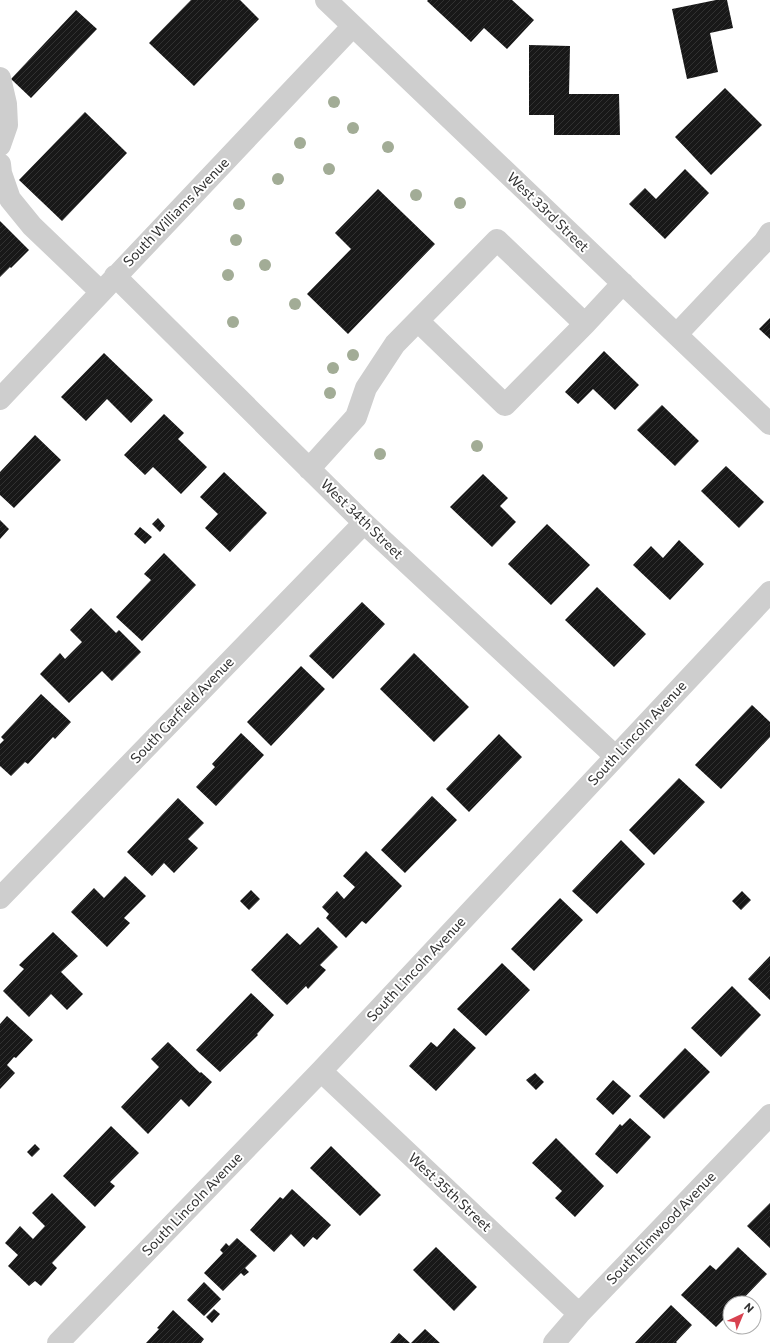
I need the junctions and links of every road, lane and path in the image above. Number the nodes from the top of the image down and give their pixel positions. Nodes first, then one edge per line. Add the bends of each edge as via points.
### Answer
1 (326, 0) edge
2 (353, 26) junction
3 (0, 78) edge
4 (0, 145) edge
5 (0, 164) edge
6 (770, 233) edge
7 (623, 283) junction
8 (108, 284) junction
9 (418, 321) junction
10 (584, 324) junction
11 (677, 334) junction
12 (0, 399) edge
13 (770, 424) edge
14 (309, 469) junction
15 (364, 523) junction
16 (770, 592) edge
17 (615, 756) junction
18 (0, 898) edge
19 (321, 1071) junction
20 (770, 1115) edge
21 (579, 1314) junction
22 (58, 1343) edge
23 (554, 1343) edge

1 - 2 street, West 33rd Street
2 - 7 street, West 33rd Street
2 - 8 street, South Williams Avenue
3 - 4 street via 6,104 7,125
5 - 8 street, West 34th Street via 10,199 32,226
6 - 11 street
7 - 10 street
7 - 11 street, West 33rd Street
8 - 12 street, South Williams Avenue
8 - 14 street, West 34th Street
9 - 10 street via 497,240
9 - 10 street via 505,405
9 - 14 street via 396,344 366,388 356,417
11 - 13 street, West 33rd Street
14 - 15 street, West 34th Street
15 - 17 street, West 34th Street
15 - 18 street, South Garfield Avenue
16 - 17 street, South Lincoln Avenue
17 - 19 street, South Lincoln Avenue
19 - 21 street, West 35th Street
19 - 22 street, South Lincoln Avenue
20 - 21 street, South Elmwood Avenue
21 - 23 street, South Elmwood Avenue

